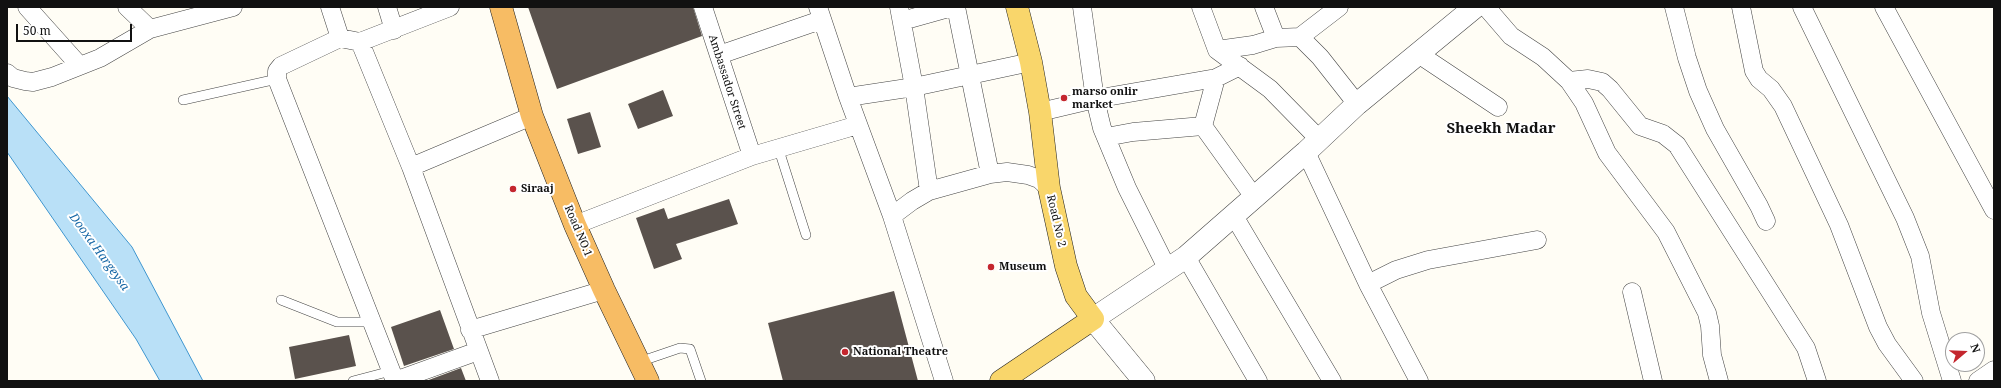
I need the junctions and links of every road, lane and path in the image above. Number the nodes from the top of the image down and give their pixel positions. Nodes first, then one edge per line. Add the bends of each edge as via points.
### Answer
1 (27, 7) edge
2 (127, 7) edge
3 (233, 7) edge
4 (330, 7) edge
5 (387, 7) edge
6 (450, 7) edge
7 (502, 7) edge
8 (703, 7) edge
9 (952, 7) edge
10 (956, 7) edge
11 (1017, 7) edge
12 (1082, 7) edge
13 (1201, 7) edge
14 (1264, 7) edge
15 (1339, 7) edge
16 (1475, 7) edge
17 (1486, 7) edge
18 (1674, 7) edge
19 (1740, 7) edge
20 (1802, 7) edge
21 (1884, 7) edge
22 (820, 13) edge
23 (901, 14) edge
24 (150, 29) junction
25 (394, 30) junction
26 (1300, 37) junction
27 (340, 38) junction
28 (1276, 38) junction
29 (360, 42) junction
30 (1217, 50) junction
31 (1417, 54) junction
32 (719, 55) junction
33 (1031, 62) junction
34 (79, 65) junction
35 (1240, 66) junction
36 (7, 73) edge
37 (971, 76) junction
38 (1216, 78) junction
39 (277, 79) junction
40 (1569, 81) junction
41 (914, 87) junction
42 (848, 96) junction
43 (1095, 99) junction
44 (183, 100) dead end
45 (1357, 104) junction
46 (1498, 107) dead end
47 (1040, 112) junction
48 (532, 116) junction
49 (858, 125) junction
50 (1203, 126) junction
51 (1106, 137) junction
52 (1313, 146) junction
53 (778, 147) junction
54 (752, 156) junction
55 (411, 167) junction
56 (990, 174) junction
57 (1049, 188) junction
58 (929, 191) junction
59 (1254, 197) junction
60 (1994, 210) edge
61 (892, 216) junction
62 (1234, 216) junction
63 (1766, 221) dead end
64 (575, 225) junction
65 (806, 235) dead end
66 (1537, 240) dead end
67 (1186, 256) junction
68 (1168, 270) junction
69 (1368, 284) junction
70 (604, 290) junction
71 (1632, 292) dead end
72 (281, 300) dead end
73 (1093, 320) junction
74 (371, 322) junction
75 (470, 330) junction
76 (478, 351) junction
77 (1994, 370) edge
78 (643, 372) edge
79 (394, 378) edge
80 (353, 381) edge
81 (490, 381) edge
82 (701, 381) edge
83 (944, 381) edge
84 (1001, 381) edge
85 (1144, 381) edge
86 (1258, 381) edge
87 (1332, 381) edge
88 (1419, 381) edge
89 (1653, 381) edge
90 (1719, 381) edge
91 (1817, 381) edge
92 (1914, 381) edge
93 (1952, 381) edge
94 (1978, 381) edge

1 - 34 street
2 - 24 street
3 - 24 street
4 - 27 street
5 - 25 street
6 - 25 street
7 - 48 highway, Road NO.1
8 - 32 street, Ambassador Street
9 - 23 street
10 - 37 street
11 - 33 main road, Road No 2
12 - 43 street
13 - 30 street
14 - 28 street
15 - 26 street
16 - 31 street
17 - 40 street via 1511,36 1543,57
18 - 63 street via 1698,91 1715,129
19 - 92 street via 1754,71 1783,106 1839,225 1878,327
20 - 93 street via 1906,218 1920,256 1932,319
21 - 60 street
22 - 32 street
22 - 42 street
23 - 41 street
24 - 34 street via 100,58
25 - 29 street
26 - 28 street
26 - 45 street via 1320,57
27 - 29 street
27 - 39 street via 281,66 277,71
28 - 30 street via 1253,45
29 - 55 street
30 - 35 street
31 - 45 street
31 - 46 street
32 - 54 street, Ambassador Street
33 - 37 street
33 - 47 main road, Road No 2
34 - 36 street via 34,82 13,78
35 - 38 street
35 - 52 street via 1270,89
37 - 41 street
37 - 56 street
38 - 43 street
38 - 50 street
39 - 44 lane
39 - 74 street
40 - 90 street via 1584,103 1607,152 1666,232 1700,297 1710,326 1712,355
40 - 91 street via 1588,79 1602,82 1640,126 1663,134 1677,144 1806,348
41 - 42 street
41 - 58 street
42 - 49 street
43 - 47 street
43 - 51 street
45 - 52 street
47 - 57 main road, Road No 2
48 - 55 street
48 - 64 highway, Road NO.1
49 - 53 street
49 - 61 street
50 - 51 street
50 - 59 street
51 - 68 street via 1127,188
52 - 59 street
52 - 69 street
53 - 54 street
53 - 65 lane
54 - 64 street
55 - 75 street
56 - 57 street via 1007,172 1028,175 1039,179
56 - 58 street
57 - 73 main road, Road No 2 via 1066,266 1076,296
58 - 61 street
59 - 62 street
61 - 83 street
62 - 67 street
62 - 87 street
64 - 70 highway, Road NO.1
66 - 69 street via 1428,260 1396,270
67 - 68 street
67 - 86 street
68 - 73 street
69 - 88 street
70 - 75 street
70 - 78 highway, Road NO.1
71 - 89 street
72 - 74 lane via 337,322
73 - 84 main road
73 - 85 street
74 - 79 street
75 - 76 street
76 - 79 street
76 - 81 street
77 - 94 street
78 - 82 lane via 680,348 690,350
79 - 80 lane

